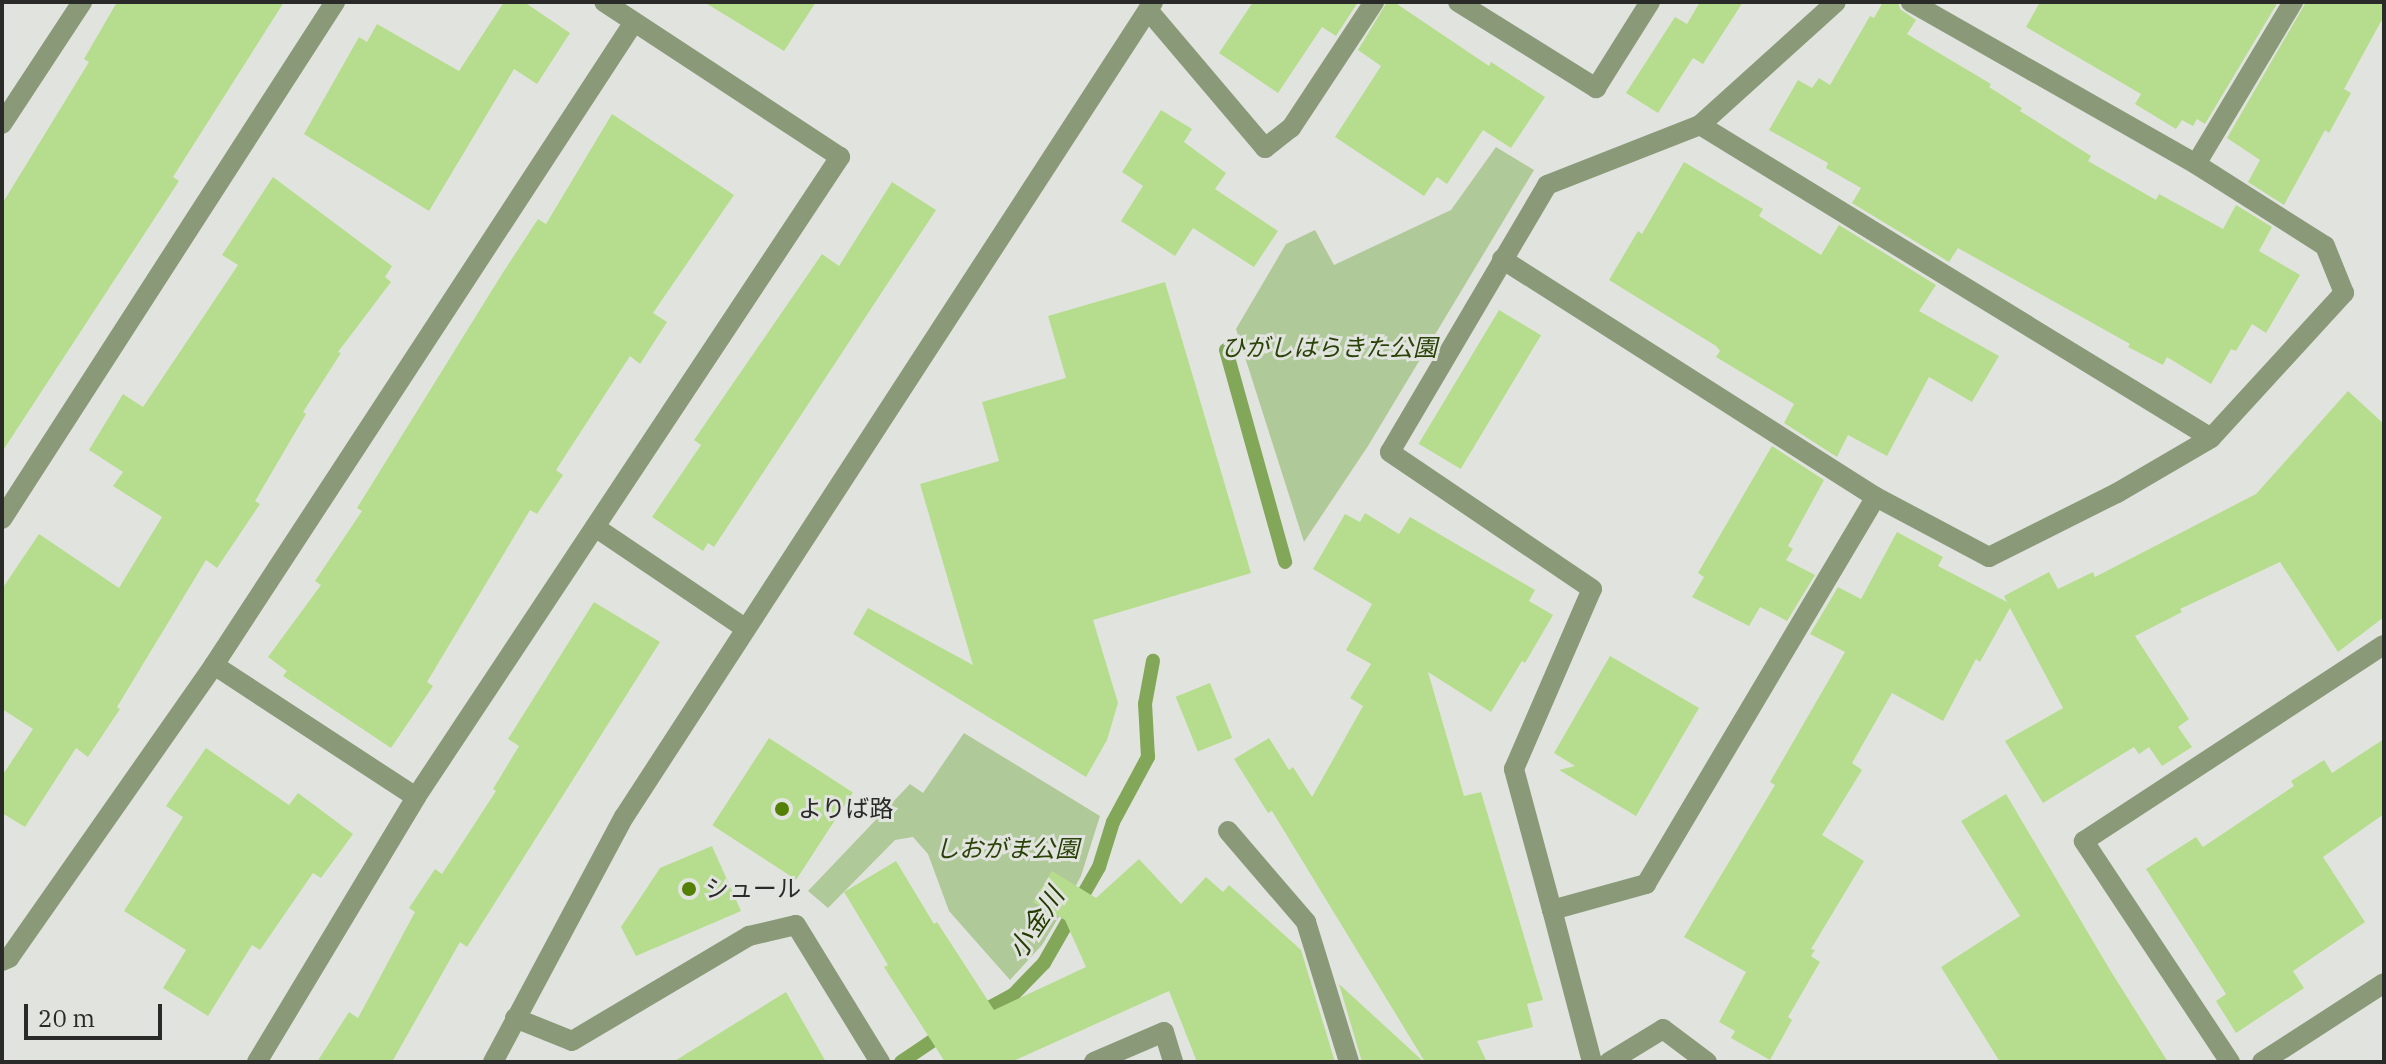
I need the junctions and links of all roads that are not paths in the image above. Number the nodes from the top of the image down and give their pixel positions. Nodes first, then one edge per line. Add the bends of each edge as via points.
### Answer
1 (82, 2) edge
2 (335, 2) edge
3 (604, 2) edge
4 (1374, 2) edge
5 (1458, 2) edge
6 (1650, 2) edge
7 (1836, 2) edge
8 (1911, 2) edge
9 (2293, 2) edge
10 (1146, 5) edge
11 (634, 22) junction
12 (2, 124) edge
13 (1700, 125) junction
14 (2196, 164) junction
15 (1502, 259) junction
16 (2211, 438) junction
17 (1876, 497) junction
18 (2, 519) edge
19 (595, 527) junction
20 (746, 629) junction
21 (2384, 645) edge
22 (214, 665) junction
23 (416, 797) junction
24 (1228, 831) dead end
25 (1552, 910) junction
26 (2, 961) edge
27 (2384, 983) edge
28 (515, 1018) junction
29 (257, 1062) edge
30 (493, 1062) edge
31 (880, 1062) edge
32 (1094, 1062) edge
33 (1173, 1062) edge
34 (1349, 1062) edge
35 (1592, 1062) edge
36 (1609, 1062) edge
37 (1707, 1062) edge
38 (2230, 1062) edge
39 (2262, 1062) edge

1 - 12 street
2 - 18 street
3 - 11 street
4 - 10 street via 1291,128 1265,148
5 - 6 street via 1596,88
7 - 13 street
8 - 14 street
9 - 14 street
10 - 20 street
11 - 19 street via 840,157
11 - 22 street
13 - 15 street via 1547,185
13 - 16 street
14 - 16 street via 2325,246 2344,293
15 - 17 street
15 - 25 street via 1390,452 1592,589 1514,769
16 - 17 street via 2117,493 1989,557
17 - 25 street via 1646,884
19 - 20 street
19 - 23 street
20 - 28 street via 624,817
21 - 38 street via 2084,841
22 - 23 street
22 - 26 street
23 - 29 street
24 - 34 street via 1306,922
25 - 35 street
27 - 39 street
28 - 30 street
28 - 31 street via 572,1041 749,936 796,925
32 - 33 street via 1164,1032
36 - 37 street via 1663,1029

